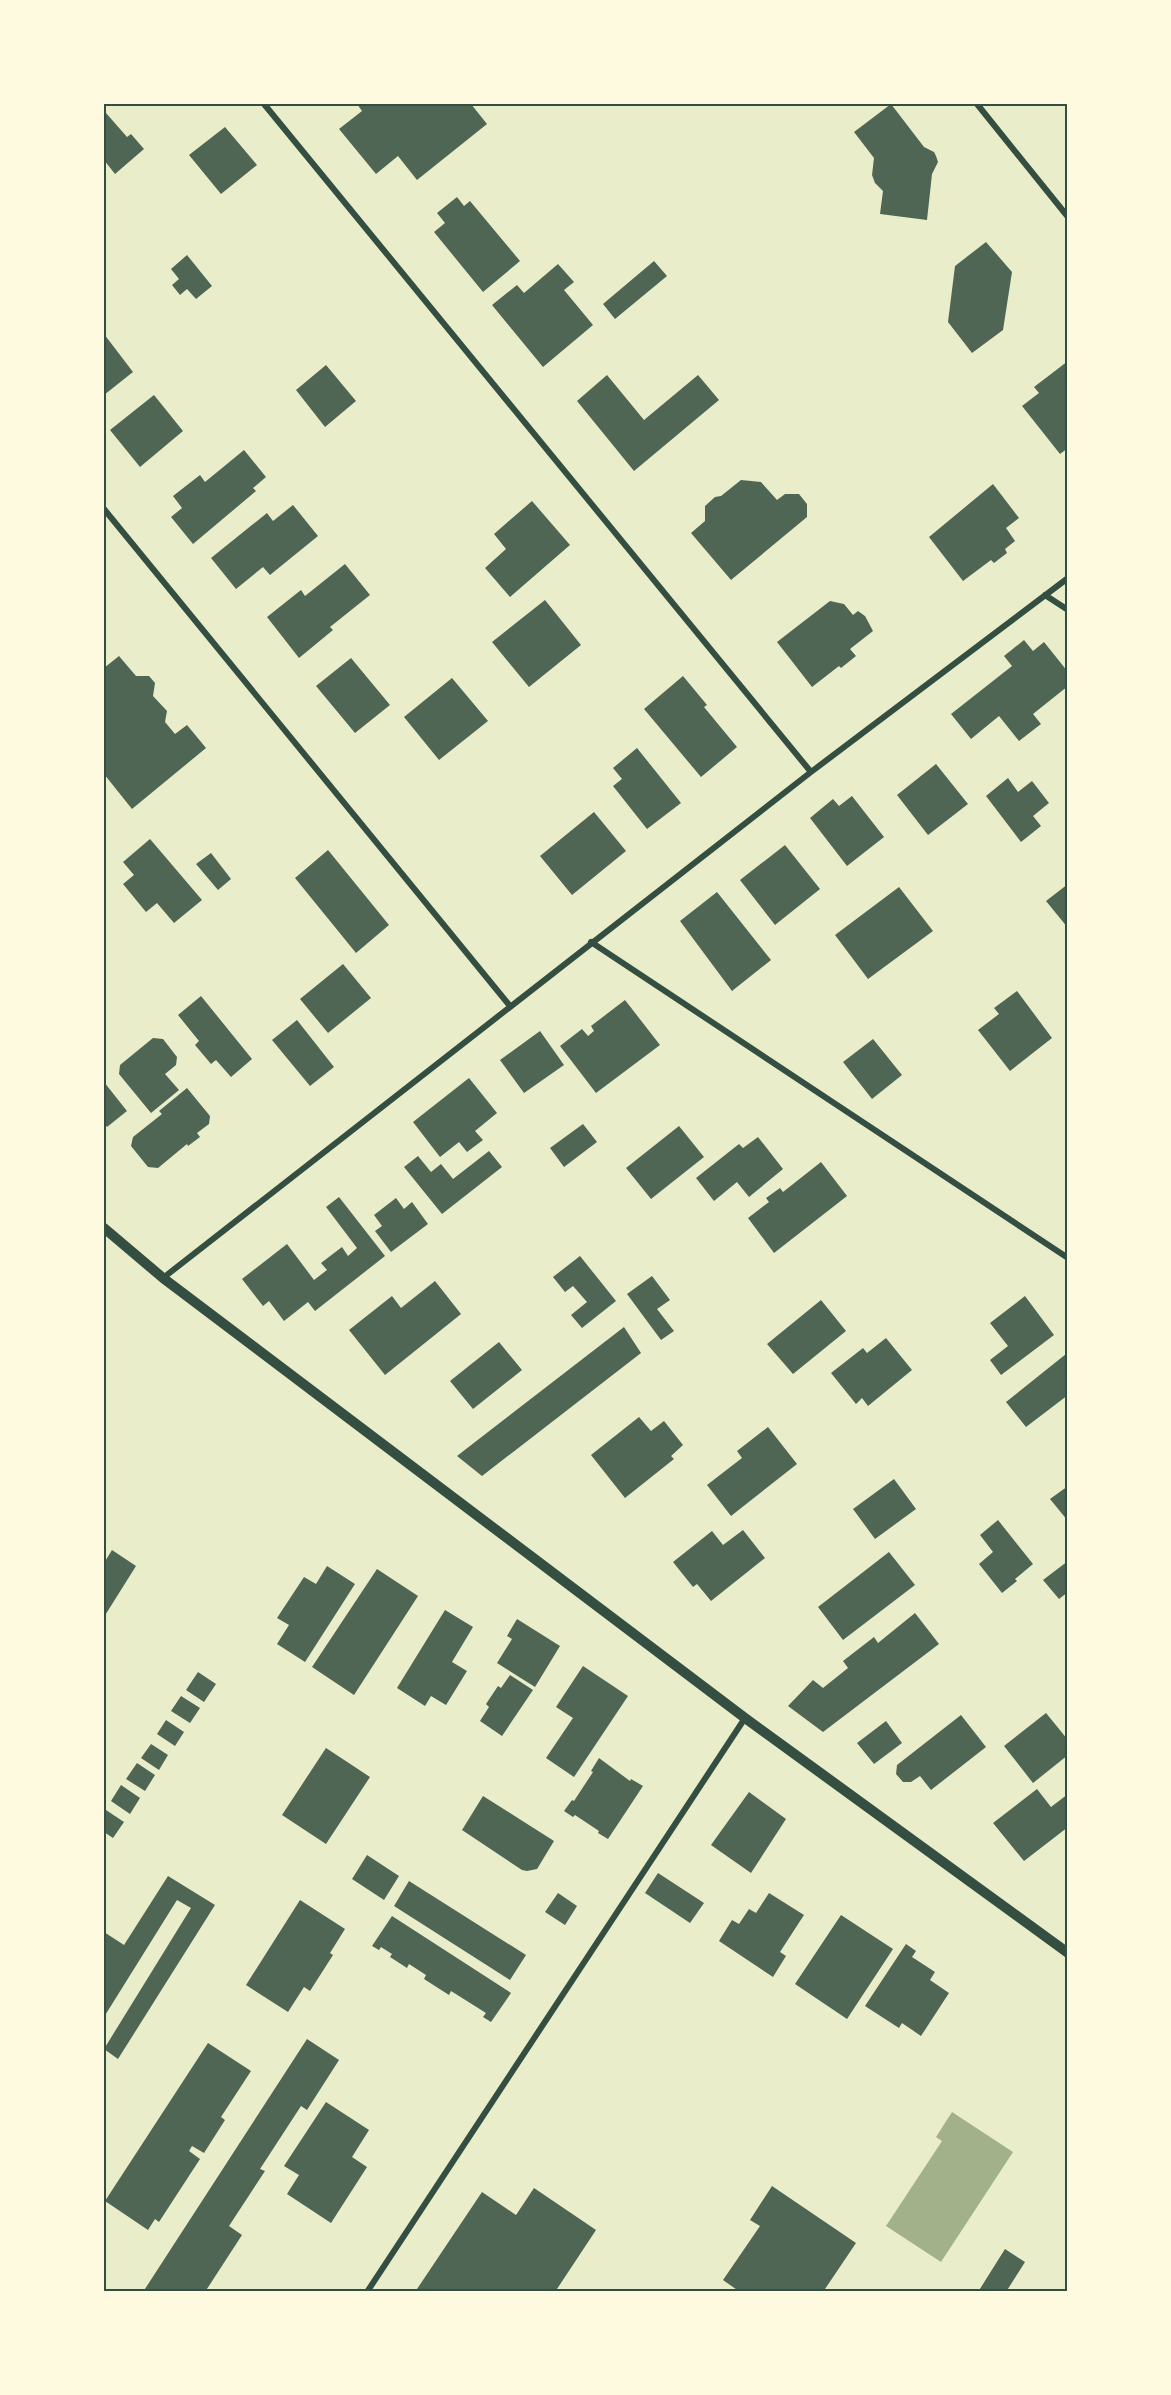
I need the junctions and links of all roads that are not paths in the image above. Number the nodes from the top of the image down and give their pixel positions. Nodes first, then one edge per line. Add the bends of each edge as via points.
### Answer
1 (264, 104) edge
2 (977, 104) edge
3 (1068, 217) edge
4 (104, 509) edge
5 (1068, 578) edge
6 (1045, 596) junction
7 (1068, 610) edge
8 (811, 772) junction
9 (591, 942) junction
10 (510, 1006) junction
11 (104, 1228) edge
12 (1068, 1258) edge
13 (162, 1278) junction
14 (745, 1718) junction
15 (1068, 1953) edge
16 (366, 2292) edge

1 - 8 street
2 - 3 street
4 - 10 street
5 - 6 street
6 - 7 street
6 - 8 street
8 - 9 street
9 - 10 street
9 - 12 street
10 - 13 street
11 - 13 street
13 - 14 street
14 - 15 street
14 - 16 street

